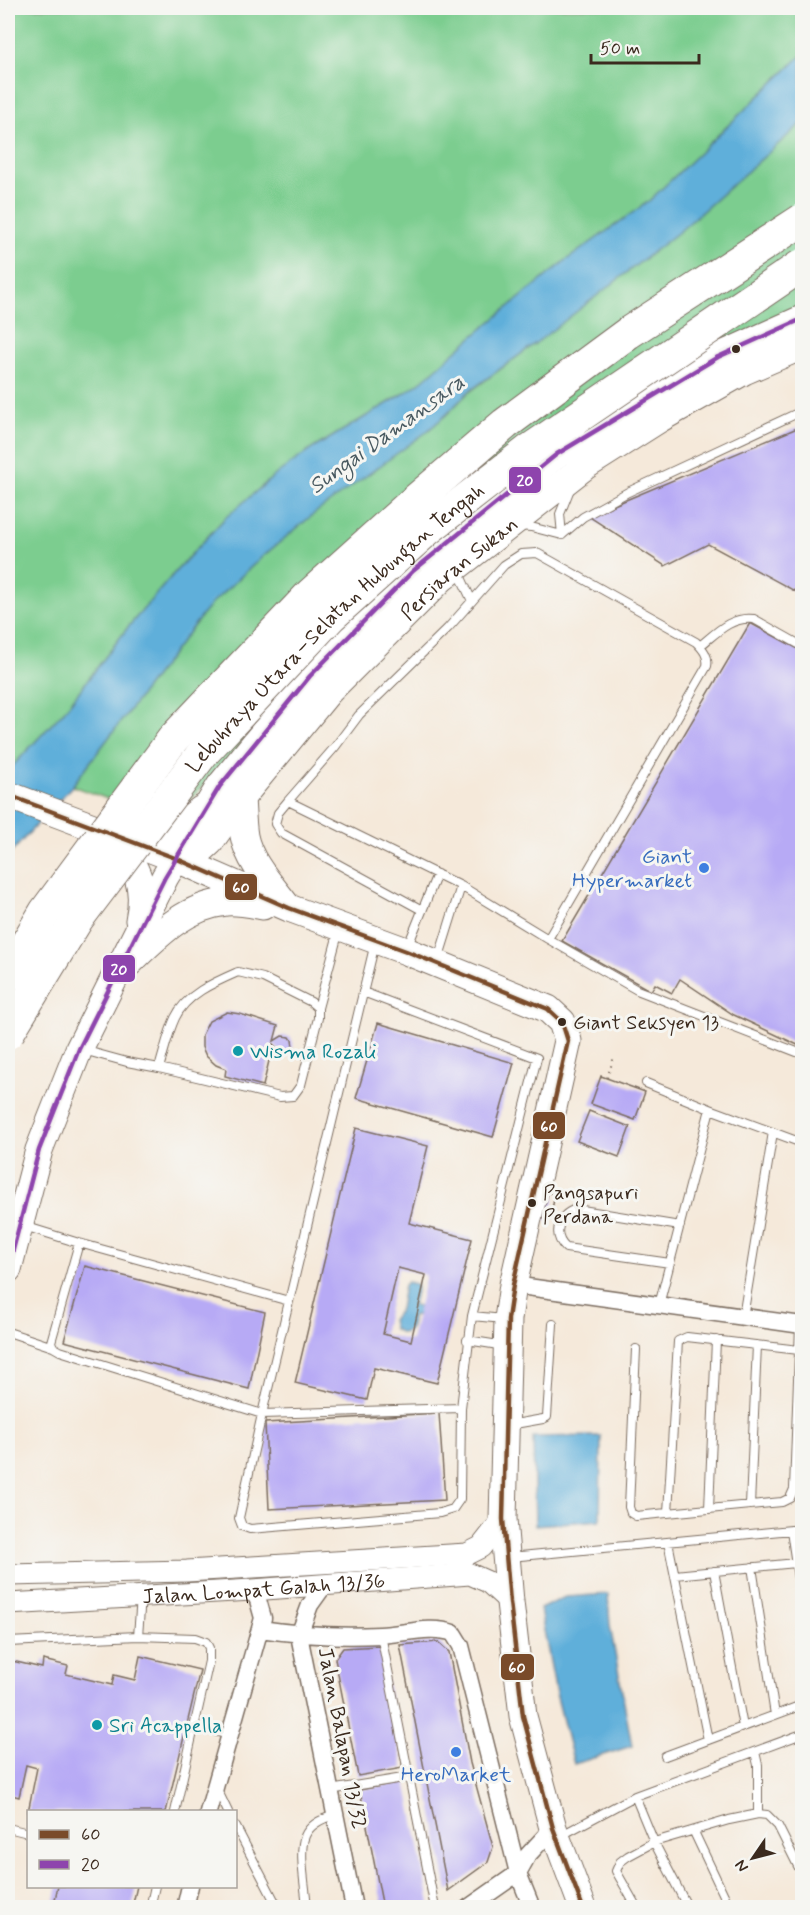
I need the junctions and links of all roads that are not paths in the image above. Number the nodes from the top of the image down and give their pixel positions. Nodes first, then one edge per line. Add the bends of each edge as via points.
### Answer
1 (802, 220) edge
2 (802, 266) edge
3 (802, 319) edge
4 (802, 346) edge
5 (802, 411) edge
6 (585, 466) junction
7 (501, 532) junction
8 (562, 534) junction
9 (457, 568) junction
10 (472, 601) junction
11 (700, 646) junction
12 (802, 646) edge
13 (8, 795) edge
14 (241, 798) junction
15 (288, 801) junction
16 (210, 803) junction
17 (121, 838) junction
18 (175, 858) junction
19 (437, 874) junction
20 (461, 886) junction
21 (289, 908) junction
22 (422, 910) junction
23 (340, 927) junction
24 (134, 938) junction
25 (548, 939) junction
26 (376, 940) junction
27 (406, 951) junction
28 (437, 963) junction
29 (8, 975) edge
30 (116, 975) junction
31 (363, 992) junction
32 (318, 1008) junction
33 (8, 1033) edge
34 (79, 1049) junction
35 (802, 1054) edge
36 (159, 1068) junction
37 (646, 1083) dead end
38 (710, 1109) junction
39 (773, 1132) junction
40 (802, 1143) edge
41 (19, 1224) junction
42 (680, 1226) junction
43 (79, 1243) junction
44 (670, 1263) junction
45 (8, 1269) edge
46 (513, 1285) junction
47 (289, 1301) junction
48 (659, 1305) junction
49 (472, 1316) junction
50 (743, 1317) junction
51 (508, 1320) junction
52 (553, 1324) dead end
53 (801, 1325) edge
54 (8, 1332) edge
55 (467, 1340) junction
56 (716, 1340) junction
57 (757, 1345) junction
58 (507, 1346) junction
59 (53, 1347) junction
60 (636, 1349) dead end
61 (800, 1350) junction
62 (461, 1408) junction
63 (262, 1414) junction
64 (505, 1425) junction
65 (750, 1505) junction
66 (709, 1509) junction
67 (668, 1513) junction
68 (503, 1519) junction
69 (802, 1529) edge
70 (791, 1530) junction
71 (668, 1542) junction
72 (507, 1558) junction
73 (796, 1563) junction
74 (752, 1567) junction
75 (187, 1570) junction
76 (714, 1571) junction
77 (8, 1575) edge
78 (675, 1575) junction
79 (325, 1584) junction
80 (252, 1590) junction
81 (141, 1596) junction
82 (510, 1602) junction
83 (8, 1604) edge
84 (802, 1606) edge
85 (260, 1629) junction
86 (299, 1635) junction
87 (381, 1635) junction
88 (138, 1636) junction
89 (8, 1642) edge
90 (802, 1705) edge
91 (775, 1715) junction
92 (194, 1726) junction
93 (742, 1727) junction
94 (802, 1734) edge
95 (229, 1735) junction
96 (708, 1740) junction
97 (755, 1752) junction
98 (665, 1756) dead end
99 (409, 1777) junction
100 (214, 1784) junction
101 (330, 1790) junction
102 (635, 1796) junction
103 (175, 1810) edge
104 (208, 1810) edge
105 (227, 1810) edge
106 (758, 1814) junction
107 (335, 1815) junction
108 (8, 1828) edge
109 (237, 1829) edge
110 (694, 1832) junction
111 (27, 1833) edge
112 (555, 1833) junction
113 (654, 1842) junction
114 (518, 1873) junction
115 (802, 1874) edge
116 (155, 1888) edge
117 (190, 1888) edge
118 (150, 1908) edge
119 (185, 1908) edge
120 (282, 1908) edge
121 (308, 1908) edge
122 (354, 1908) edge
123 (435, 1908) edge
124 (468, 1908) edge
125 (532, 1908) edge
126 (583, 1908) edge
127 (637, 1908) edge
128 (688, 1908) edge
129 (730, 1908) edge

1 - 29 highway, Lebuhraya Utara–Selatan Hubungan Tengah, bridge via 628,333 506,424 310,595 173,740 45,912
2 - 33 highway, Lebuhraya Utara–Selatan Hubungan Tengah, bridge via 531,449 428,529 331,616 202,754 78,918
3 - 16 main road, Persiaran Sukan via 718,357 557,454 413,571 310,676
4 - 6 main road, Persiaran Sukan via 744,371
5 - 8 lane via 628,492 583,517
6 - 7 main road, Persiaran Sukan
6 - 8 lane via 565,498 560,514
7 - 8 lane via 531,526
7 - 9 main road, Persiaran Sukan
9 - 10 lane
9 - 14 main road, Persiaran Sukan via 442,578 329,691
10 - 11 lane via 504,565 521,554 537,554
10 - 15 lane via 360,715
11 - 12 lane via 727,624 745,618 754,619
11 - 25 lane via 707,666
13 - 17 main road
14 - 18 main road, Persiaran Sukan via 210,842 199,852
14 - 21 main road via 244,838 252,857
15 - 19 lane
15 - 22 lane via 275,824 281,833
16 - 17 main road via 180,825 157,835
16 - 18 main road, Persiaran Sukan
17 - 18 main road
17 - 24 main road via 142,889
18 - 21 main road
18 - 24 main road, Persiaran Sukan
19 - 20 lane
19 - 22 lane
20 - 25 lane
20 - 28 lane
21 - 23 main road
21 - 30 main road via 227,902 196,909 165,928
22 - 27 lane
23 - 26 main road
23 - 32 lane
24 - 30 main road, Persiaran Sukan
25 - 35 lane via 638,990
26 - 27 main road
26 - 31 lane
27 - 28 main road
28 - 46 main road via 548,1009 562,1022 568,1041
30 - 34 main road, Persiaran Sukan
31 - 47 lane
31 - 49 lane via 537,1058
32 - 36 lane via 263,978 238,972 184,1004 175,1018
32 - 36 lane via 301,1085 293,1096 280,1097
34 - 36 lane
34 - 41 main road, Persiaran Sukan via 39,1150
37 - 38 lane
38 - 39 lane
38 - 42 lane
39 - 40 lane
39 - 50 lane
41 - 43 lane
41 - 45 main road, Persiaran Sukan
42 - 44 lane
42 - 44 lane via 576,1209 569,1211 559,1225 560,1242 566,1248
43 - 47 lane
43 - 59 lane via 51,1342
44 - 48 lane
46 - 48 street
46 - 51 main road
47 - 63 lane
48 - 50 street
49 - 51 lane
49 - 55 lane
50 - 53 street
51 - 58 main road
52 - 64 lane via 547,1417
53 - 61 lane
54 - 59 lane
55 - 58 lane
55 - 62 lane
56 - 57 lane
56 - 66 lane
56 - 67 lane via 687,1337 678,1341
57 - 61 lane
57 - 65 lane
58 - 64 main road
59 - 63 lane
60 - 67 lane via 629,1507 636,1516
61 - 65 lane via 794,1489 790,1498 782,1502
62 - 63 lane
62 - 63 lane via 460,1498 453,1509 250,1529 242,1526 239,1518
64 - 68 main road
65 - 66 lane
66 - 67 lane
68 - 72 main road
68 - 75 street, Jalan Lompat Galah 13/36 via 481,1547 467,1554
69 - 70 lane
70 - 71 lane
70 - 73 lane
71 - 72 lane
71 - 78 lane
72 - 82 main road
73 - 74 lane
73 - 84 lane
74 - 76 lane
74 - 91 lane
75 - 77 street, Jalan Lompat Galah 13/36
75 - 81 street
76 - 78 lane
76 - 93 lane
78 - 96 lane
79 - 80 street, Jalan Lompat Galah 13/36
79 - 82 street, Jalan Lompat Galah 13/36 via 470,1574 488,1582
79 - 86 street, Jalan Balapan 13/32 via 310,1605
80 - 81 street, Jalan Lompat Galah 13/36
80 - 85 street via 263,1618
81 - 83 street, Jalan Lompat Galah 13/36
81 - 88 lane
82 - 112 main road via 523,1716
85 - 86 street
85 - 95 street
86 - 87 street
86 - 101 street, Jalan Balapan 13/32
87 - 99 lane
87 - 114 street via 442,1629 453,1633 461,1646
88 - 89 lane
88 - 92 lane via 195,1638 206,1642 209,1661
90 - 91 lane
91 - 93 lane
92 - 95 lane
92 - 103 lane
93 - 96 lane
94 - 97 lane
95 - 100 street
96 - 98 lane
97 - 102 lane
97 - 106 lane
99 - 101 lane
99 - 123 lane
100 - 104 street
100 - 105 lane
101 - 107 street, Jalan Balapan 13/32
102 - 112 lane
102 - 113 lane
106 - 110 lane
106 - 115 lane via 767,1815 778,1826
107 - 121 lane via 315,1824 304,1837
107 - 122 street, Jalan Balapan 13/32
108 - 111 lane
109 - 120 lane
110 - 113 lane
110 - 129 lane
112 - 114 street via 528,1855
112 - 126 main road
113 - 127 lane via 620,1862 616,1871
113 - 128 lane
114 - 124 street
114 - 125 street
116 - 118 lane
117 - 119 street

